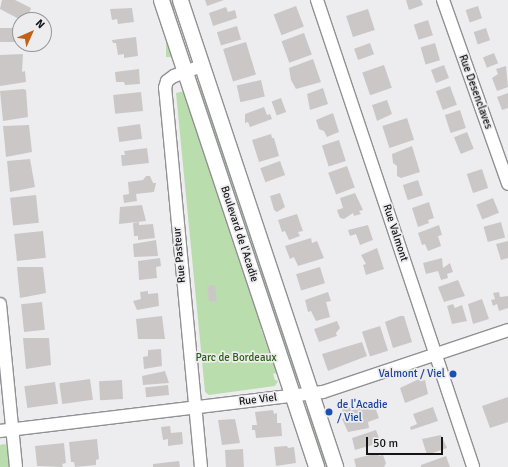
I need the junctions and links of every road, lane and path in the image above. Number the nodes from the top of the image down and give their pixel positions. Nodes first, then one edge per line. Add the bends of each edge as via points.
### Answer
1 (161, 0) edge
2 (180, 0) edge
3 (317, 0) edge
4 (443, 0) edge
5 (202, 66) junction
6 (185, 72) junction
7 (508, 184) edge
8 (0, 304) edge
9 (508, 330) edge
10 (435, 354) junction
11 (310, 394) junction
12 (293, 396) junction
13 (194, 408) junction
14 (6, 430) edge
15 (16, 467) edge
16 (201, 467) edge
17 (316, 467) edge
18 (335, 467) edge
19 (473, 467) edge

1 - 6 main road, Boulevard de l'Acadie
2 - 5 main road, Boulevard de l'Acadie
3 - 10 street, Rue Valmont
4 - 7 street, Rue Desenclaves
5 - 6 street, Rue Pasteur
5 - 11 main road, Boulevard de l'Acadie
6 - 12 main road, Boulevard de l'Acadie
6 - 13 street, Rue Pasteur via 170,78 165,88
8 - 14 street
9 - 10 street, Rue Viel
10 - 11 street, Rue Viel via 324,392
10 - 19 street, Rue Valmont
11 - 12 street, Rue Viel
11 - 18 main road, Boulevard de l'Acadie
12 - 13 street, Rue Viel
12 - 17 main road, Boulevard de l'Acadie
13 - 14 street, Rue Viel
13 - 16 street, Rue Pasteur
14 - 15 street

